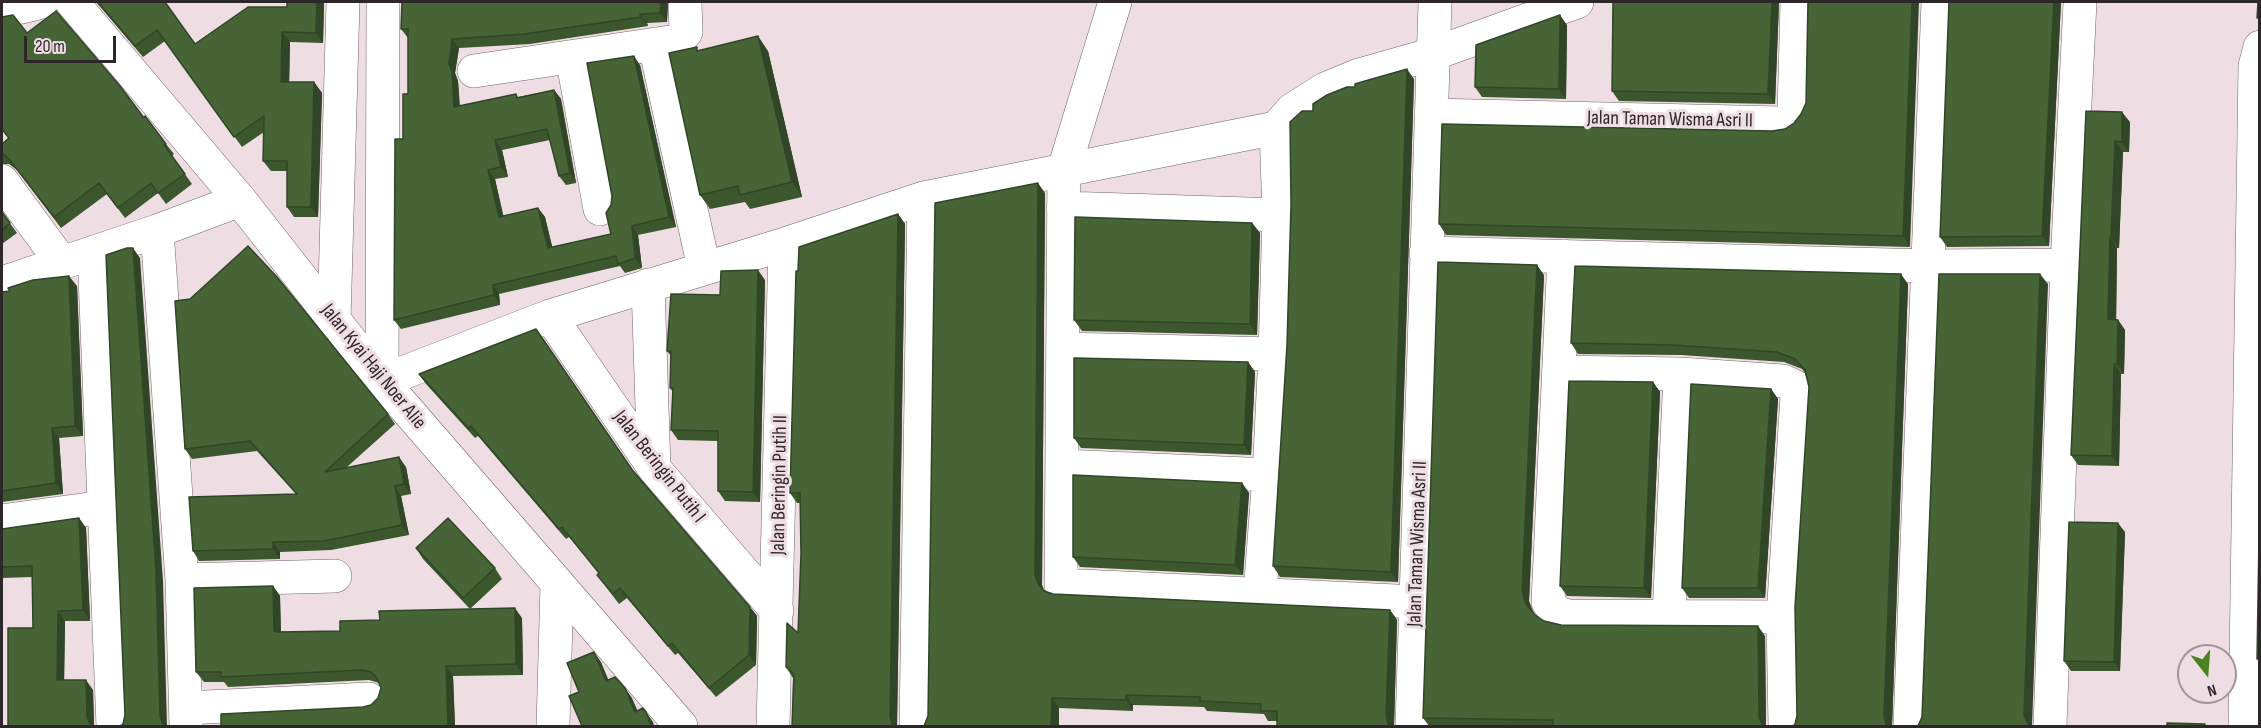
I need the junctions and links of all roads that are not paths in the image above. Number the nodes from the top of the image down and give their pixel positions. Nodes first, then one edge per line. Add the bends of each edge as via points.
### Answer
1 (42, 2) edge
2 (72, 2) edge
3 (343, 2) edge
4 (383, 2) edge
5 (685, 2) edge
6 (1115, 2) edge
7 (1435, 2) edge
8 (1577, 2) edge
9 (1797, 2) edge
10 (1938, 2) edge
11 (2080, 2) edge
12 (2, 9) edge
13 (655, 46) junction
14 (2259, 47) edge
15 (1433, 54) junction
16 (572, 57) junction
17 (474, 71) dead end
18 (1431, 115) junction
19 (1276, 128) junction
20 (1064, 169) junction
21 (2, 181) edge
22 (924, 198) junction
23 (240, 200) junction
24 (1063, 208) junction
25 (600, 209) dead end
26 (1278, 215) junction
27 (156, 231) junction
28 (785, 244) junction
29 (94, 252) junction
30 (1426, 254) junction
31 (1564, 256) junction
32 (62, 262) junction
33 (2067, 265) junction
34 (1929, 266) junction
35 (704, 268) junction
36 (2, 283) edge
37 (648, 285) junction
38 (550, 316) junction
39 (334, 321) junction
40 (1064, 349) junction
41 (1275, 354) junction
42 (1559, 372) junction
43 (1680, 374) junction
44 (381, 381) junction
45 (1062, 466) junction
46 (654, 468) junction
47 (1269, 475) junction
48 (104, 507) junction
49 (2, 521) edge
50 (335, 576) dead end
51 (182, 580) junction
52 (557, 585) junction
53 (1260, 594) junction
54 (1417, 602) junction
55 (777, 611) junction
56 (1669, 616) junction
57 (1783, 617) junction
58 (369, 699) dead end
59 (311, 714) edge
60 (186, 717) edge
61 (113, 726) edge
62 (553, 726) edge
63 (681, 726) edge
64 (773, 726) edge
65 (916, 726) edge
66 (1412, 726) edge
67 (1785, 726) edge
68 (1910, 726) edge
69 (2050, 726) edge
70 (2246, 726) edge

1 - 12 street
2 - 23 street, Jalan Kyai Haji Noer Alie
3 - 39 street
4 - 44 street
5 - 13 street via 686,32 677,41
6 - 20 street
7 - 15 street, Jalan Taman Wisma Asri II
8 - 15 street
9 - 18 street, Jalan Taman Wisma Asri II via 1794,113 1780,123
10 - 34 street
11 - 33 street
13 - 16 street
13 - 35 street
14 - 70 street via 2255,66
15 - 18 street, Jalan Taman Wisma Asri II
15 - 19 street via 1325,89 1292,110
16 - 17 street
16 - 25 street
18 - 30 street, Jalan Taman Wisma Asri II
19 - 20 street
19 - 26 street
20 - 22 street
20 - 24 street
21 - 32 street
22 - 28 street
22 - 65 street
23 - 27 street
23 - 39 street, Jalan Kyai Haji Noer Alie
24 - 26 street
24 - 40 street
26 - 41 street
27 - 29 street
27 - 51 street
28 - 35 street
28 - 55 street, Jalan Beringin Putih II
29 - 32 street
29 - 48 street
30 - 31 street
30 - 54 street, Jalan Taman Wisma Asri II
31 - 34 street
31 - 42 street
32 - 36 street
33 - 34 street
33 - 69 street
34 - 68 street
35 - 37 street
37 - 38 street
37 - 46 street
38 - 44 street
38 - 46 street, Jalan Beringin Putih I
39 - 44 street, Jalan Kyai Haji Noer Alie
40 - 41 street
40 - 45 street
41 - 47 street
42 - 43 street
42 - 56 street via 1548,602 1557,613 1568,616
43 - 56 street
43 - 57 street via 1783,381 1794,386 1797,396
44 - 52 street, Jalan Kyai Haji Noer Alie
45 - 47 street
45 - 53 street via 1061,585
46 - 55 street, Jalan Beringin Putih I
47 - 53 street
48 - 49 street
48 - 61 street
50 - 51 street
51 - 60 street
52 - 62 street
52 - 63 street, Jalan Kyai Haji Noer Alie
53 - 54 street
54 - 66 street, Jalan Taman Wisma Asri II
55 - 64 street, Jalan Beringin Putih II
56 - 57 street
57 - 67 street
58 - 59 street
59 - 60 street

